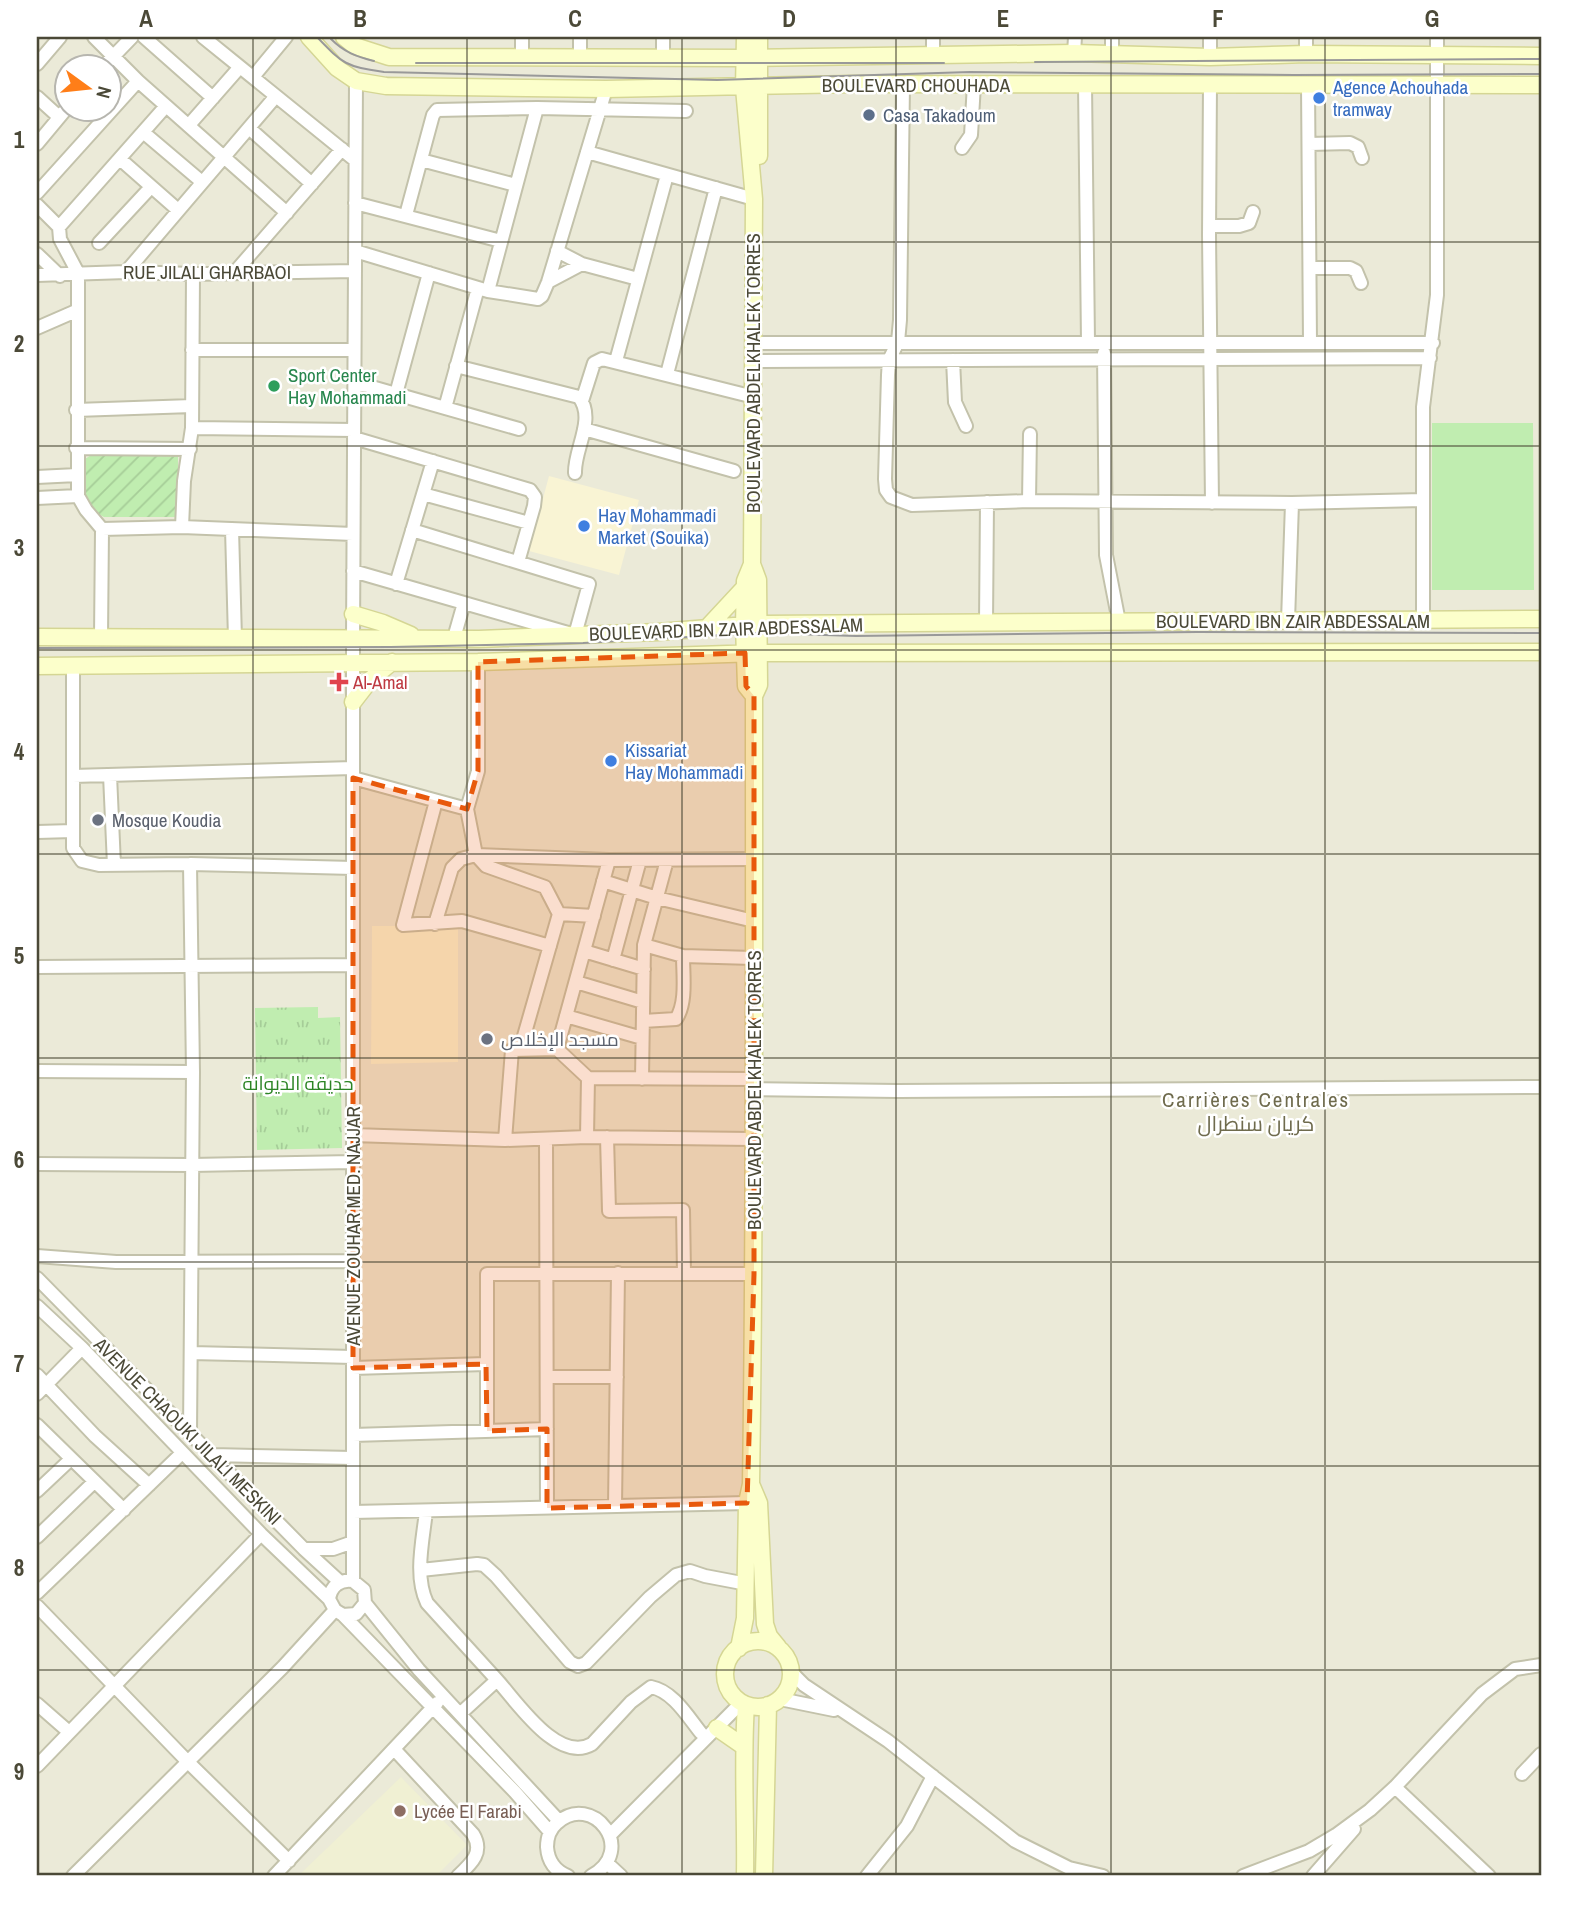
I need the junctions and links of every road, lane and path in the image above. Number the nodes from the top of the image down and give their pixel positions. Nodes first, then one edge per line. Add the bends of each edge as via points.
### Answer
1 (60, 37) edge
2 (132, 37) edge
3 (144, 37) edge
4 (202, 37) edge
5 (286, 37) edge
6 (309, 37) edge
7 (344, 37) edge
8 (522, 37) edge
9 (580, 37) edge
10 (663, 37) edge
11 (745, 37) edge
12 (759, 37) edge
13 (933, 37) edge
14 (1112, 37) edge
15 (1210, 37) edge
16 (1306, 37) edge
17 (1437, 37) edge
18 (1074, 45) edge
19 (118, 52) edge
20 (1306, 54) junction
21 (1112, 55) junction
22 (1436, 55) junction
23 (933, 56) junction
24 (1541, 56) edge
25 (580, 57) junction
26 (1210, 57) junction
27 (522, 58) junction
28 (663, 58) junction
29 (752, 58) junction
30 (37, 64) edge
31 (239, 68) junction
32 (122, 71) edge
33 (253, 78) junction
34 (138, 81) junction
35 (356, 81) junction
36 (903, 84) junction
37 (974, 84) junction
38 (1085, 84) junction
39 (1210, 84) junction
40 (1308, 85) junction
41 (1437, 85) junction
42 (1541, 85) edge
43 (751, 87) junction
44 (606, 89) junction
45 (276, 96) junction
46 (37, 97) edge
47 (213, 98) junction
48 (52, 106) edge
49 (166, 106) junction
50 (537, 108) junction
51 (601, 108) junction
52 (686, 111) dead end
53 (55, 122) edge
54 (189, 125) junction
55 (248, 128) junction
56 (143, 132) junction
57 (37, 142) edge
58 (1309, 144) junction
59 (962, 148) dead end
60 (342, 149) junction
61 (587, 152) junction
62 (224, 158) junction
63 (1362, 158) dead end
64 (120, 159) junction
65 (355, 160) junction
66 (421, 160) junction
67 (667, 175) junction
68 (202, 183) junction
69 (312, 184) junction
70 (516, 185) junction
71 (151, 187) junction
72 (716, 188) junction
73 (754, 191) junction
74 (37, 193) edge
75 (355, 203) junction
76 (37, 205) edge
77 (178, 210) junction
78 (1253, 212) dead end
79 (287, 213) junction
80 (406, 215) junction
81 (1209, 226) junction
82 (60, 227) junction
83 (501, 241) junction
84 (99, 243) dead end
85 (355, 251) junction
86 (557, 251) junction
87 (37, 254) edge
88 (582, 264) junction
89 (1310, 268) junction
90 (355, 271) junction
91 (126, 272) junction
92 (235, 272) junction
93 (78, 273) junction
94 (193, 274) junction
95 (429, 274) junction
96 (37, 275) edge
97 (60, 276) junction
98 (638, 279) junction
99 (548, 282) junction
100 (1361, 283) dead end
101 (483, 289) junction
102 (76, 311) junction
103 (37, 328) edge
104 (898, 342) junction
105 (1088, 342) junction
106 (1104, 342) junction
107 (1209, 342) junction
108 (1310, 342) junction
109 (754, 343) junction
110 (1433, 343) junction
111 (354, 349) junction
112 (192, 350) junction
113 (1210, 358) junction
114 (1430, 358) junction
115 (1104, 359) junction
116 (889, 360) junction
117 (953, 360) junction
118 (616, 361) junction
119 (754, 361) junction
120 (456, 366) junction
121 (667, 374) junction
122 (354, 382) junction
123 (396, 394) junction
124 (754, 397) junction
125 (582, 401) junction
126 (192, 406) junction
127 (445, 408) junction
128 (76, 410) junction
129 (966, 426) dead end
130 (192, 428) junction
131 (519, 429) dead end
132 (584, 429) junction
133 (354, 434) junction
134 (1030, 434) dead end
135 (76, 448) junction
136 (190, 449) junction
137 (433, 461) junction
138 (734, 471) dead end
139 (575, 473) dead end
140 (77, 475) junction
141 (37, 477) edge
142 (423, 494) junction
143 (78, 496) junction
144 (37, 498) edge
145 (1423, 500) junction
146 (1029, 501) junction
147 (987, 502) junction
148 (1105, 502) junction
149 (1212, 503) junction
150 (1292, 503) junction
151 (529, 523) junction
152 (182, 527) junction
153 (102, 529) junction
154 (232, 529) junction
155 (412, 530) junction
156 (353, 534) junction
157 (519, 562) junction
158 (752, 564) junction
159 (353, 571) junction
160 (396, 583) junction
161 (745, 587) junction
162 (464, 603) junction
163 (353, 614) junction
164 (1541, 619) edge
165 (1423, 620) junction
166 (1289, 621) junction
167 (1119, 622) junction
168 (986, 623) junction
169 (752, 624) junction
170 (706, 629) junction
171 (575, 635) junction
172 (37, 637) edge
173 (101, 637) junction
174 (353, 638) junction
175 (416, 638) junction
176 (454, 638) junction
177 (235, 639) junction
178 (1541, 652) edge
179 (752, 653) junction
180 (353, 662) junction
181 (392, 662) junction
182 (478, 662) junction
183 (37, 666) edge
184 (73, 666) junction
185 (353, 702) junction
186 (353, 773) junction
187 (110, 775) junction
188 (73, 776) junction
189 (436, 801) junction
190 (467, 809) junction
191 (73, 831) junction
192 (37, 832) edge
193 (476, 855) junction
194 (754, 859) junction
195 (609, 860) junction
196 (640, 860) junction
197 (667, 860) junction
198 (190, 864) junction
199 (114, 865) junction
200 (353, 868) junction
201 (603, 881) junction
202 (632, 891) junction
203 (657, 898) junction
204 (559, 914) junction
205 (594, 916) junction
206 (754, 921) junction
207 (436, 924) junction
208 (644, 945) junction
209 (550, 946) junction
210 (584, 951) junction
211 (683, 956) junction
212 (753, 958) junction
213 (613, 960) junction
214 (192, 965) junction
215 (353, 965) junction
216 (37, 967) edge
217 (644, 968) junction
218 (576, 982) junction
219 (643, 1002) junction
220 (566, 1016) junction
221 (642, 1021) junction
222 (642, 1038) junction
223 (557, 1049) junction
224 (520, 1050) junction
225 (37, 1071) edge
226 (193, 1072) junction
227 (588, 1078) junction
228 (642, 1079) junction
229 (753, 1084) junction
230 (1541, 1087) edge
231 (353, 1135) junction
232 (587, 1137) junction
233 (607, 1138) junction
234 (546, 1139) junction
235 (752, 1139) junction
236 (505, 1140) junction
237 (353, 1162) junction
238 (37, 1164) edge
239 (192, 1166) junction
240 (37, 1256) edge
241 (191, 1261) junction
242 (353, 1261) junction
243 (547, 1273) junction
244 (618, 1273) junction
245 (684, 1273) junction
246 (754, 1274) junction
247 (37, 1278) edge
248 (37, 1306) edge
249 (82, 1348) junction
250 (191, 1353) junction
251 (353, 1363) junction
252 (486, 1364) junction
253 (547, 1377) junction
254 (617, 1377) junction
255 (40, 1385) edge
256 (37, 1424) edge
257 (547, 1429) junction
258 (487, 1431) junction
259 (190, 1433) junction
260 (353, 1435) junction
261 (47, 1436) junction
262 (37, 1446) edge
263 (182, 1453) junction
264 (212, 1455) junction
265 (353, 1458) junction
266 (71, 1460) junction
267 (94, 1482) junction
268 (751, 1484) junction
269 (149, 1485) junction
270 (37, 1492) edge
271 (747, 1503) junction
272 (615, 1506) junction
273 (547, 1508) junction
274 (124, 1510) junction
275 (426, 1510) junction
276 (353, 1512) junction
277 (261, 1534) junction
278 (37, 1537) edge
279 (353, 1542) junction
280 (304, 1549) junction
281 (421, 1570) junction
282 (346, 1581) junction
283 (747, 1584) junction
284 (37, 1593) edge
285 (365, 1603) junction
286 (37, 1606) edge
287 (336, 1608) junction
288 (738, 1648) junction
289 (782, 1651) junction
290 (1541, 1665) edge
291 (791, 1672) junction
292 (497, 1680) junction
293 (113, 1686) junction
294 (445, 1697) junction
295 (741, 1702) junction
296 (774, 1702) junction
297 (37, 1704) edge
298 (432, 1709) junction
299 (842, 1712) junction
300 (461, 1713) junction
301 (709, 1731) junction
302 (69, 1732) junction
303 (743, 1746) junction
304 (394, 1749) junction
305 (1541, 1754) edge
306 (188, 1762) junction
307 (37, 1766) edge
308 (1522, 1774) dead end
309 (933, 1776) junction
310 (1395, 1787) junction
311 (1370, 1810) junction
312 (559, 1821) junction
313 (550, 1832) junction
314 (608, 1832) junction
315 (289, 1861) junction
316 (607, 1863) junction
317 (1067, 1872) edge
318 (75, 1875) edge
319 (560, 1875) edge
320 (274, 1876) edge
321 (458, 1876) edge
322 (592, 1876) edge
323 (621, 1876) edge
324 (745, 1876) edge
325 (764, 1876) edge
326 (867, 1876) edge
327 (1103, 1876) edge
328 (1243, 1876) edge
329 (1313, 1876) edge
330 (1489, 1876) edge

1 - 30 street
2 - 19 street
3 - 47 street
4 - 31 street
5 - 33 street
6 - 35 street
7 - 27 street, BOULEVARD CHOUHADA via 355,46 389,57
8 - 27 street
9 - 25 street
10 - 28 street
11 - 29 street, BOULEVARD ABDELKHALEK TORRES
12 - 29 street, BOULEVARD ABDELKHALEK TORRES
13 - 23 street
14 - 21 street
15 - 26 street
16 - 20 street
17 - 22 street
18 - 21 street, BOULEVARD CHOUHADA
18 - 23 street, BOULEVARD CHOUHADA
20 - 22 street, BOULEVARD CHOUHADA
20 - 26 street, BOULEVARD CHOUHADA
21 - 26 street, BOULEVARD CHOUHADA
22 - 24 street, BOULEVARD CHOUHADA
22 - 41 street
23 - 29 street, BOULEVARD CHOUHADA
25 - 27 street, BOULEVARD CHOUHADA
25 - 28 street, BOULEVARD CHOUHADA
28 - 29 street, BOULEVARD CHOUHADA
29 - 43 street, BOULEVARD ABDELKHALEK TORRES
31 - 33 street
31 - 47 street
32 - 34 street
33 - 45 street
34 - 49 street
34 - 74 street
35 - 44 street, BOULEVARD CHOUHADA via 386,86
35 - 65 street, AVENUE ZOUHAR MED. NAJJAR
36 - 37 street, BOULEVARD CHOUHADA
36 - 43 street, BOULEVARD CHOUHADA
36 - 104 street
37 - 38 street, BOULEVARD CHOUHADA
37 - 59 street via 971,135
38 - 39 street, BOULEVARD CHOUHADA
38 - 105 street
39 - 40 street, BOULEVARD CHOUHADA
39 - 81 street
40 - 41 street, BOULEVARD CHOUHADA
40 - 58 street
41 - 42 street, BOULEVARD CHOUHADA
41 - 110 street
43 - 44 street, BOULEVARD CHOUHADA
43 - 73 street, BOULEVARD ABDELKHALEK TORRES via 759,158
44 - 51 street
45 - 55 street
45 - 60 street
46 - 48 street
47 - 54 street
49 - 54 street
49 - 56 street
50 - 51 street
50 - 66 street via 437,110
50 - 70 street
51 - 52 street
51 - 61 street
53 - 57 street
54 - 62 street
55 - 62 street
55 - 69 street
56 - 64 street
56 - 68 street
58 - 63 street via 1350,144 1358,147
58 - 89 street
60 - 65 street
60 - 69 street
61 - 67 street
61 - 86 street
62 - 68 street
62 - 79 street
64 - 71 street
64 - 82 street
65 - 75 street, AVENUE ZOUHAR MED. NAJJAR
66 - 70 street
66 - 80 street
67 - 72 street
67 - 98 street
68 - 77 street
69 - 79 street
70 - 83 street
71 - 77 street
71 - 84 street
72 - 73 street
72 - 121 street
73 - 109 street, BOULEVARD ABDELKHALEK TORRES
75 - 80 street
75 - 85 street, AVENUE ZOUHAR MED. NAJJAR
76 - 82 street
77 - 91 street
78 - 81 street via 1249,223
79 - 92 street
80 - 83 street
81 - 107 street
82 - 93 street via 60,239
83 - 101 street
85 - 90 street, AVENUE ZOUHAR MED. NAJJAR
85 - 95 street
86 - 88 street
86 - 99 street
87 - 97 street
88 - 98 street
88 - 99 street
89 - 100 street via 1350,268
89 - 108 street
90 - 92 street, RUE JILALI GHARBAOI
90 - 111 street, AVENUE ZOUHAR MED. NAJJAR
91 - 93 street, RUE JILALI GHARBAOI
91 - 94 street, RUE JILALI GHARBAOI
92 - 94 street, RUE JILALI GHARBAOI
93 - 97 street, RUE JILALI GHARBAOI
93 - 102 street
94 - 112 street
95 - 101 street
95 - 123 street
96 - 97 street, RUE JILALI GHARBAOI
98 - 118 street
99 - 101 street via 542,296 534,300
101 - 120 street
102 - 103 street
102 - 128 street
104 - 105 street
104 - 109 street
104 - 116 street
105 - 106 street
106 - 107 street
106 - 115 street
107 - 108 street
107 - 113 street
108 - 110 street
109 - 119 street, BOULEVARD ABDELKHALEK TORRES
110 - 114 street
111 - 112 street
111 - 122 street, AVENUE ZOUHAR MED. NAJJAR
112 - 126 street
113 - 114 street
113 - 115 street
113 - 149 street
114 - 145 street via 1423,407
115 - 117 street
115 - 148 street
116 - 117 street
116 - 119 street
116 - 147 street via 886,490 891,497 912,505
117 - 129 street via 955,402
118 - 121 street
118 - 125 street via 594,363
119 - 124 street, BOULEVARD ABDELKHALEK TORRES
120 - 125 street
120 - 127 street
121 - 124 street
122 - 123 street
122 - 133 street, AVENUE ZOUHAR MED. NAJJAR
123 - 127 street
124 - 158 street, BOULEVARD ABDELKHALEK TORRES
125 - 132 street
126 - 128 street
126 - 130 street
127 - 131 street
128 - 135 street
130 - 133 street
130 - 136 street
132 - 138 street
132 - 139 street
133 - 137 street
133 - 156 street, AVENUE ZOUHAR MED. NAJJAR
134 - 146 street
135 - 136 street
135 - 140 street
136 - 152 street
137 - 142 street
137 - 151 street via 530,490 535,498
140 - 141 street
140 - 143 street
142 - 151 street
142 - 155 street
143 - 144 street
143 - 153 street
145 - 150 street
145 - 165 street
146 - 147 street
146 - 148 street
147 - 168 street
148 - 149 street
148 - 167 street via 1106,555
149 - 150 street
150 - 166 street
151 - 157 street
152 - 153 street
152 - 154 street
153 - 173 street
154 - 156 street
154 - 177 street
155 - 157 street
155 - 160 street
156 - 159 street, AVENUE ZOUHAR MED. NAJJAR
157 - 171 street via 589,584
158 - 161 street, BOULEVARD ABDELKHALEK TORRES
158 - 169 street, BOULEVARD ABDELKHALEK TORRES via 758,580
159 - 160 street
159 - 163 street, AVENUE ZOUHAR MED. NAJJAR
160 - 162 street
161 - 169 street, BOULEVARD ABDELKHALEK TORRES
161 - 170 street
162 - 171 street
162 - 176 street
163 - 174 street, AVENUE ZOUHAR MED. NAJJAR
163 - 175 street
164 - 165 street, BOULEVARD IBN ZAIR ABDESSALAM
165 - 166 street, BOULEVARD IBN ZAIR ABDESSALAM
166 - 167 street, BOULEVARD IBN ZAIR ABDESSALAM
167 - 168 street, BOULEVARD IBN ZAIR ABDESSALAM
168 - 169 street, BOULEVARD IBN ZAIR ABDESSALAM
169 - 170 street, BOULEVARD IBN ZAIR ABDESSALAM
169 - 179 street, BOULEVARD ABDELKHALEK TORRES
170 - 171 street, BOULEVARD IBN ZAIR ABDESSALAM
171 - 176 street, BOULEVARD IBN ZAIR ABDESSALAM
172 - 173 street, BOULEVARD IBN ZAIR ABDESSALAM
173 - 177 street, BOULEVARD IBN ZAIR ABDESSALAM
174 - 175 street, BOULEVARD IBN ZAIR ABDESSALAM
174 - 177 street, BOULEVARD IBN ZAIR ABDESSALAM
174 - 180 street, AVENUE ZOUHAR MED. NAJJAR
175 - 176 street, BOULEVARD IBN ZAIR ABDESSALAM
178 - 179 street, BOULEVARD IBN ZAIR ABDESSALAM
179 - 182 street, BOULEVARD IBN ZAIR ABDESSALAM
179 - 194 street, BOULEVARD ABDELKHALEK TORRES via 746,686 754,696
180 - 181 street, BOULEVARD IBN ZAIR ABDESSALAM
180 - 184 street, BOULEVARD IBN ZAIR ABDESSALAM
180 - 185 street, AVENUE ZOUHAR MED. NAJJAR
181 - 182 street, BOULEVARD IBN ZAIR ABDESSALAM
181 - 185 street
182 - 190 street via 478,771
183 - 184 street, BOULEVARD IBN ZAIR ABDESSALAM
184 - 188 street
185 - 186 street, AVENUE ZOUHAR MED. NAJJAR
186 - 187 street
186 - 189 street
186 - 200 street, AVENUE ZOUHAR MED. NAJJAR
187 - 188 street
187 - 199 street
188 - 191 street
189 - 190 street
189 - 207 street via 403,925
190 - 193 street
191 - 192 street
191 - 199 street via 73,848 82,860
193 - 195 street
193 - 204 street via 486,866 545,887
193 - 207 street via 461,859 452,868
194 - 197 street
194 - 206 street, BOULEVARD ABDELKHALEK TORRES
195 - 196 street
195 - 201 street
196 - 197 street
196 - 202 street
197 - 203 street
198 - 199 street
198 - 200 street
198 - 214 street
200 - 215 street, AVENUE ZOUHAR MED. NAJJAR
201 - 202 street
201 - 205 street
202 - 203 street
202 - 213 street
203 - 206 street
203 - 208 street
204 - 205 street
204 - 209 street
205 - 210 street
206 - 212 street, BOULEVARD ABDELKHALEK TORRES
207 - 209 street via 462,921
208 - 211 street
208 - 217 street
209 - 224 street
210 - 213 street
210 - 218 street
211 - 212 street
211 - 221 street via 678,1016
212 - 229 street, BOULEVARD ABDELKHALEK TORRES
213 - 217 street
214 - 215 street
214 - 216 street
214 - 226 street
215 - 231 street, AVENUE ZOUHAR MED. NAJJAR
217 - 219 street
218 - 219 street
218 - 220 street
219 - 221 street
220 - 222 street
220 - 223 street
221 - 222 street
222 - 228 street
223 - 224 street
223 - 227 street
224 - 236 street via 512,1050
225 - 226 street
226 - 239 street
227 - 228 street
227 - 232 street
228 - 229 street
229 - 230 street via 898,1091
229 - 235 street, BOULEVARD ABDELKHALEK TORRES
231 - 236 street
231 - 237 street, AVENUE ZOUHAR MED. NAJJAR
232 - 233 street
232 - 234 street
233 - 235 street
233 - 245 street via 609,1211 683,1210
234 - 236 street
234 - 243 street
235 - 246 street, BOULEVARD ABDELKHALEK TORRES
237 - 239 street
237 - 242 street, AVENUE ZOUHAR MED. NAJJAR
238 - 239 street
239 - 241 street
240 - 241 street
241 - 242 street
241 - 250 street
242 - 251 street, AVENUE ZOUHAR MED. NAJJAR
243 - 244 street
243 - 252 street via 487,1274
243 - 253 street
244 - 245 street
244 - 254 street
245 - 246 street
246 - 268 street, BOULEVARD ABDELKHALEK TORRES
247 - 259 street, AVENUE CHAOUKI JILALI MESKINI
248 - 249 street, AVENUE CHAOUKI JILALI MESKINI
249 - 255 street
249 - 263 street, AVENUE CHAOUKI JILALI MESKINI
250 - 251 street
250 - 259 street
251 - 252 street
251 - 260 street, AVENUE ZOUHAR MED. NAJJAR
252 - 258 street
253 - 254 street
253 - 257 street
254 - 272 street
255 - 269 street
256 - 261 street
257 - 258 street
257 - 273 street
258 - 260 street
259 - 264 street, AVENUE CHAOUKI JILALI MESKINI
260 - 265 street, AVENUE ZOUHAR MED. NAJJAR
261 - 262 street
261 - 266 street
263 - 269 street
263 - 277 street, AVENUE CHAOUKI JILALI MESKINI
264 - 265 street
264 - 280 street, AVENUE CHAOUKI JILALI MESKINI
265 - 276 street, AVENUE ZOUHAR MED. NAJJAR
266 - 267 street
266 - 270 street
267 - 274 street
267 - 278 street
268 - 271 street, BOULEVARD ABDELKHALEK TORRES
268 - 289 street, BOULEVARD ABDELKHALEK TORRES via 760,1511 765,1624
269 - 274 street
271 - 272 street
271 - 283 street, BOULEVARD ABDELKHALEK TORRES
272 - 273 street
273 - 275 street
274 - 284 street
275 - 276 street
275 - 281 street
276 - 279 street, AVENUE ZOUHAR MED. NAJJAR
277 - 287 street, AVENUE CHAOUKI JILALI MESKINI
277 - 293 street
279 - 280 street via 333,1549
279 - 282 street, AVENUE ZOUHAR MED. NAJJAR
280 - 282 street, AVENUE CHAOUKI JILALI MESKINI
281 - 283 street via 484,1565 578,1666 676,1575 690,1571
281 - 292 street via 420,1585 427,1604
282 - 285 street via 364,1590
282 - 287 street via 332,1589
283 - 288 street, BOULEVARD ABDELKHALEK TORRES
285 - 287 street via 356,1614
285 - 294 street
286 - 293 street
287 - 298 street, AVENUE CHAOUKI JILALI MESKINI
287 - 306 street
288 - 289 street via 756,1641
288 - 295 street via 726,1672 730,1691
289 - 291 street
290 - 310 street via 1515,1669 1482,1694
291 - 296 street via 790,1682
291 - 299 street
292 - 300 street
292 - 301 street via 544,1732 565,1746 592,1744 631,1702 651,1688 672,1698
293 - 302 street
293 - 306 street
294 - 298 street
294 - 300 street
295 - 296 street via 757,1707
295 - 301 street
295 - 303 street
296 - 299 street
296 - 325 street
297 - 302 street
298 - 304 street
298 - 313 street, AVENUE CHAOUKI JILALI MESKINI
299 - 309 street
300 - 312 street
301 - 303 street
301 - 314 street
302 - 307 street
303 - 324 street
304 - 315 street
304 - 321 street via 479,1843 478,1852
305 - 308 street
306 - 315 street
306 - 318 street
309 - 317 street via 1015,1841
309 - 326 street via 907,1826
310 - 311 street
310 - 330 street
311 - 328 street via 1309,1851
311 - 329 street
312 - 313 street
312 - 314 street via 569,1815 590,1815
313 - 319 street via 547,1852
314 - 316 street via 611,1850
315 - 320 street
316 - 322 street
316 - 323 street
317 - 327 street

